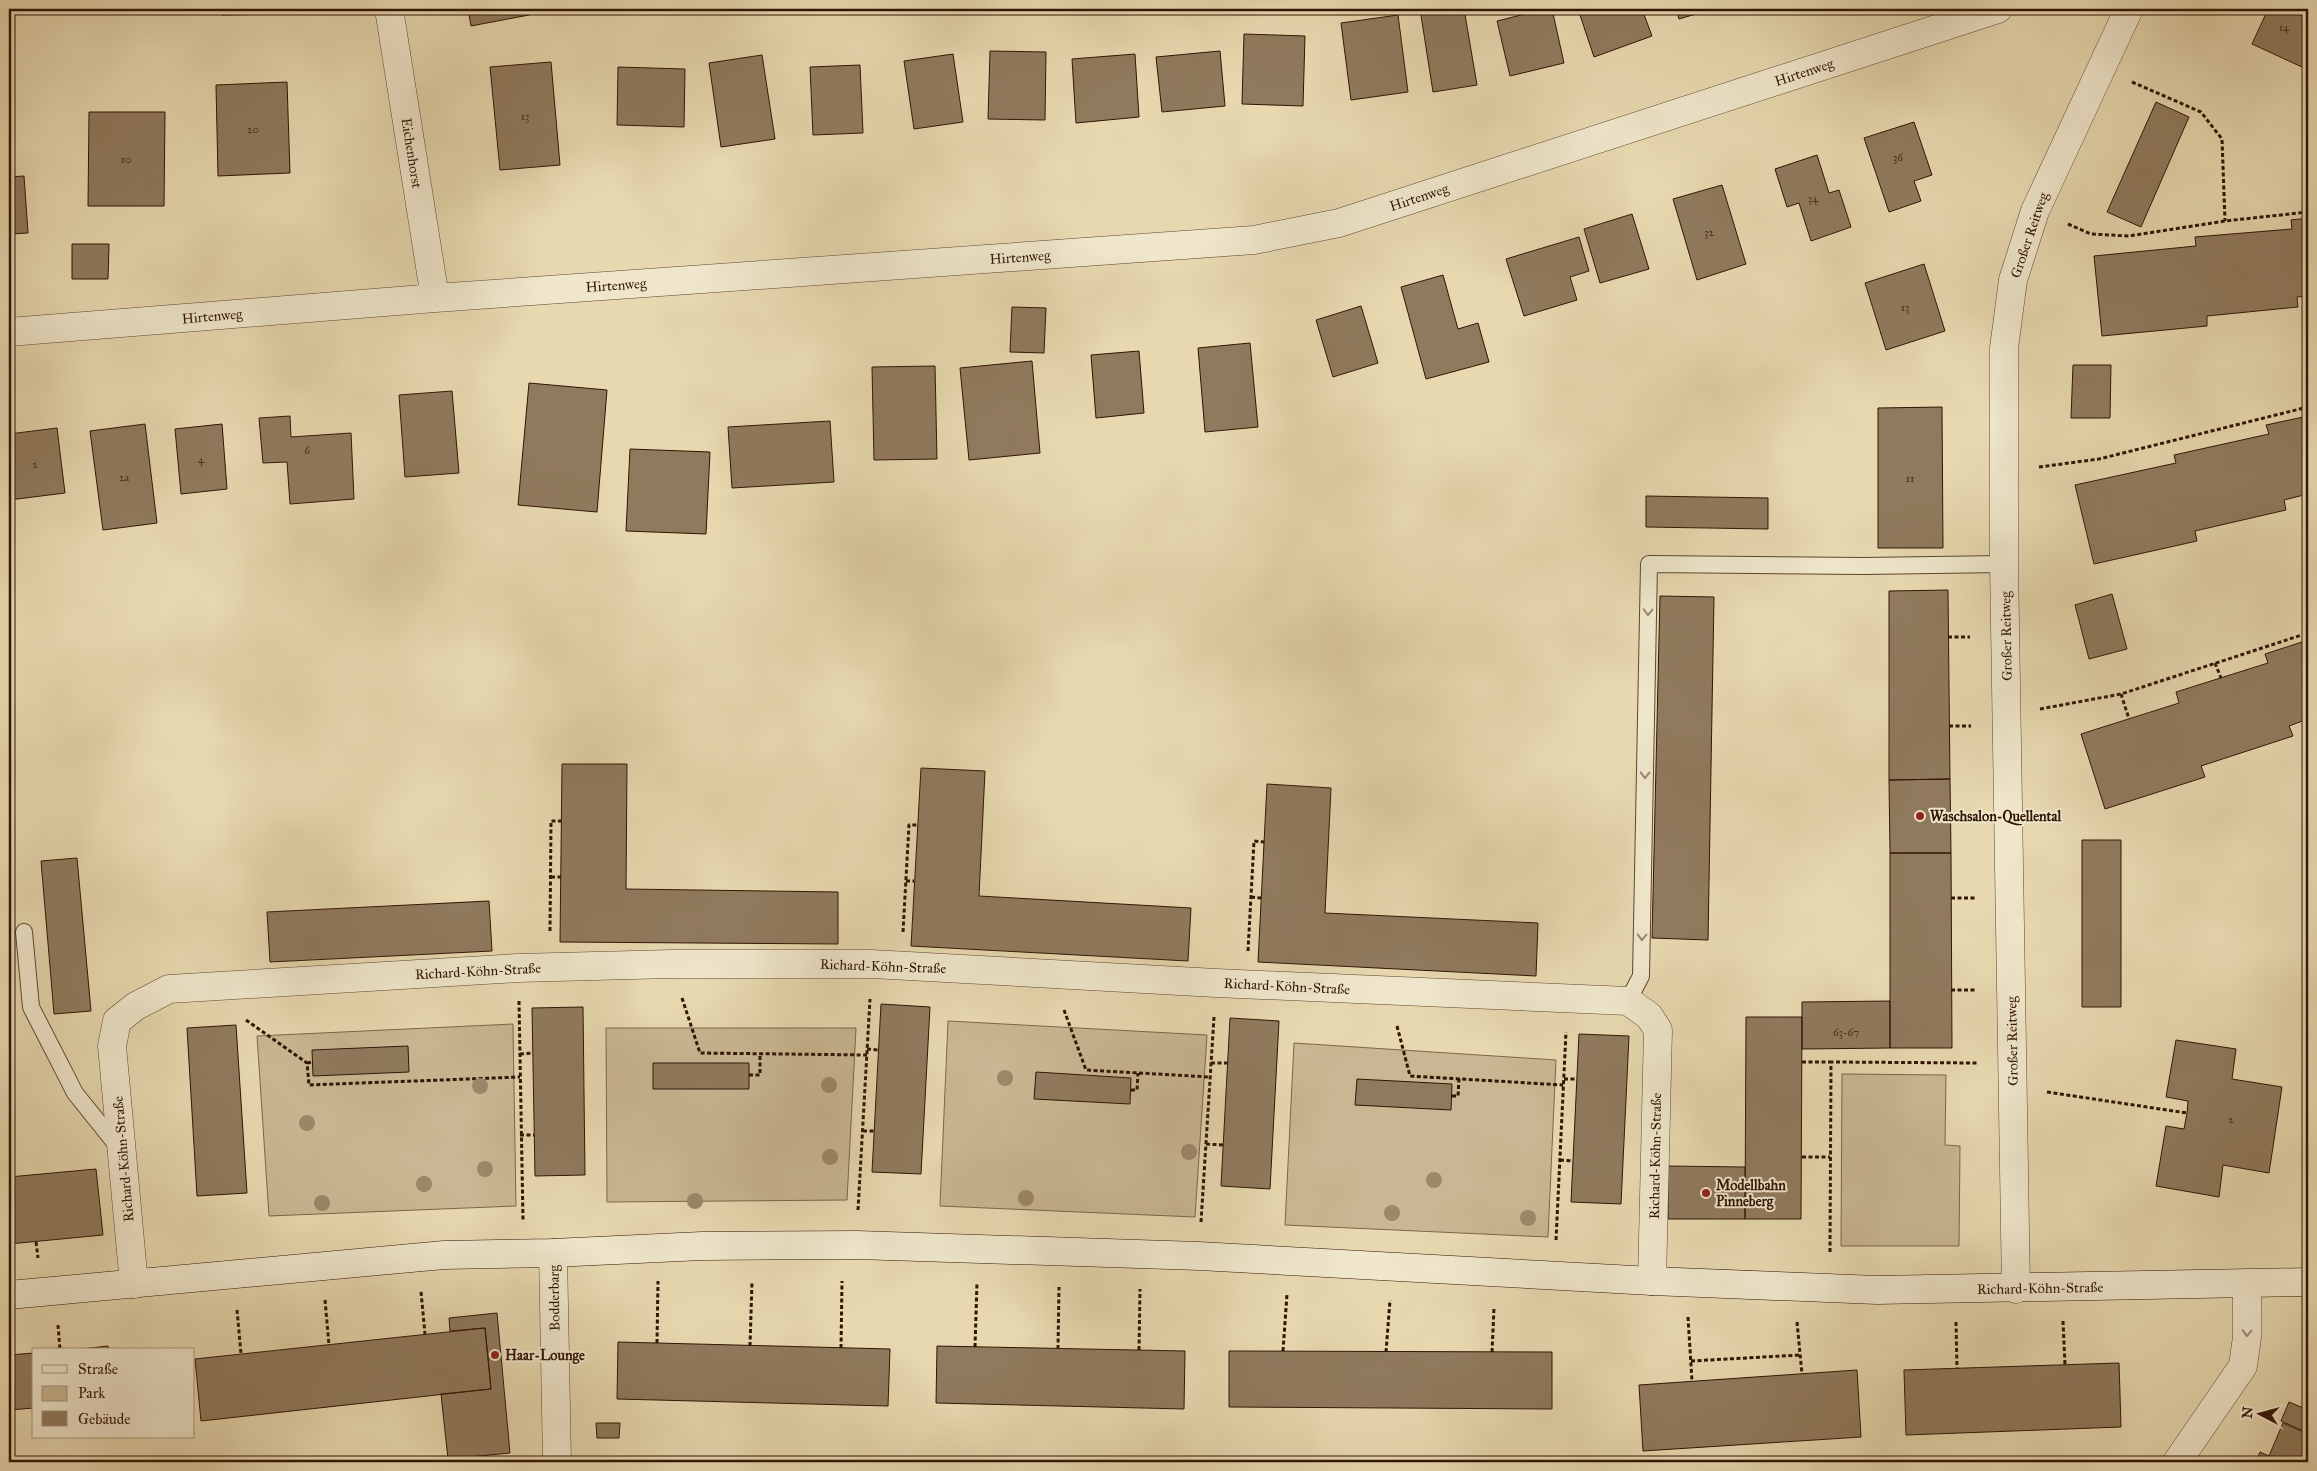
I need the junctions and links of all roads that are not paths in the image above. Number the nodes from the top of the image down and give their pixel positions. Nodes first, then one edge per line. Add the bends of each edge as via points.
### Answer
1 (389, 9) edge
2 (1998, 9) edge
3 (2129, 9) edge
4 (435, 298) junction
5 (9, 332) edge
6 (2004, 564) junction
7 (24, 932) dead end
8 (1628, 1001) junction
9 (122, 1152) junction
10 (553, 1253) junction
11 (1652, 1281) junction
12 (2308, 1282) edge
13 (134, 1284) junction
14 (2247, 1284) junction
15 (2016, 1289) junction
16 (9, 1295) edge
17 (557, 1462) edge
18 (2177, 1462) edge

1 - 4 street, Eichenhorst
2 - 4 street, Hirtenweg via 1338,223 1254,240
3 - 6 street, Großer Reitweg via 2035,211 2013,280 2004,348
4 - 5 street, Hirtenweg
6 -> 8 lane via 1649,564 1641,976
6 - 15 street, Großer Reitweg
7 - 9 lane via 31,1007 75,1093
8 - 9 street, Richard-Köhn-Straße via 872,964 518,968 169,989 136,1006 117,1021 112,1046
8 - 11 street, Richard-Köhn-Straße via 1649,1016 1658,1030
9 - 13 street, Richard-Köhn-Straße
10 - 11 street, Richard-Köhn-Straße via 850,1245 1199,1256
10 - 13 street, Richard-Köhn-Straße via 418,1257
10 - 17 street, Bodderbarg
11 - 15 street, Richard-Köhn-Straße via 1877,1290
12 - 14 street, Richard-Köhn-Straße
13 - 16 street, Richard-Köhn-Straße
14 - 15 street, Richard-Köhn-Straße
14 -> 18 street via 2247,1337 2243,1366

